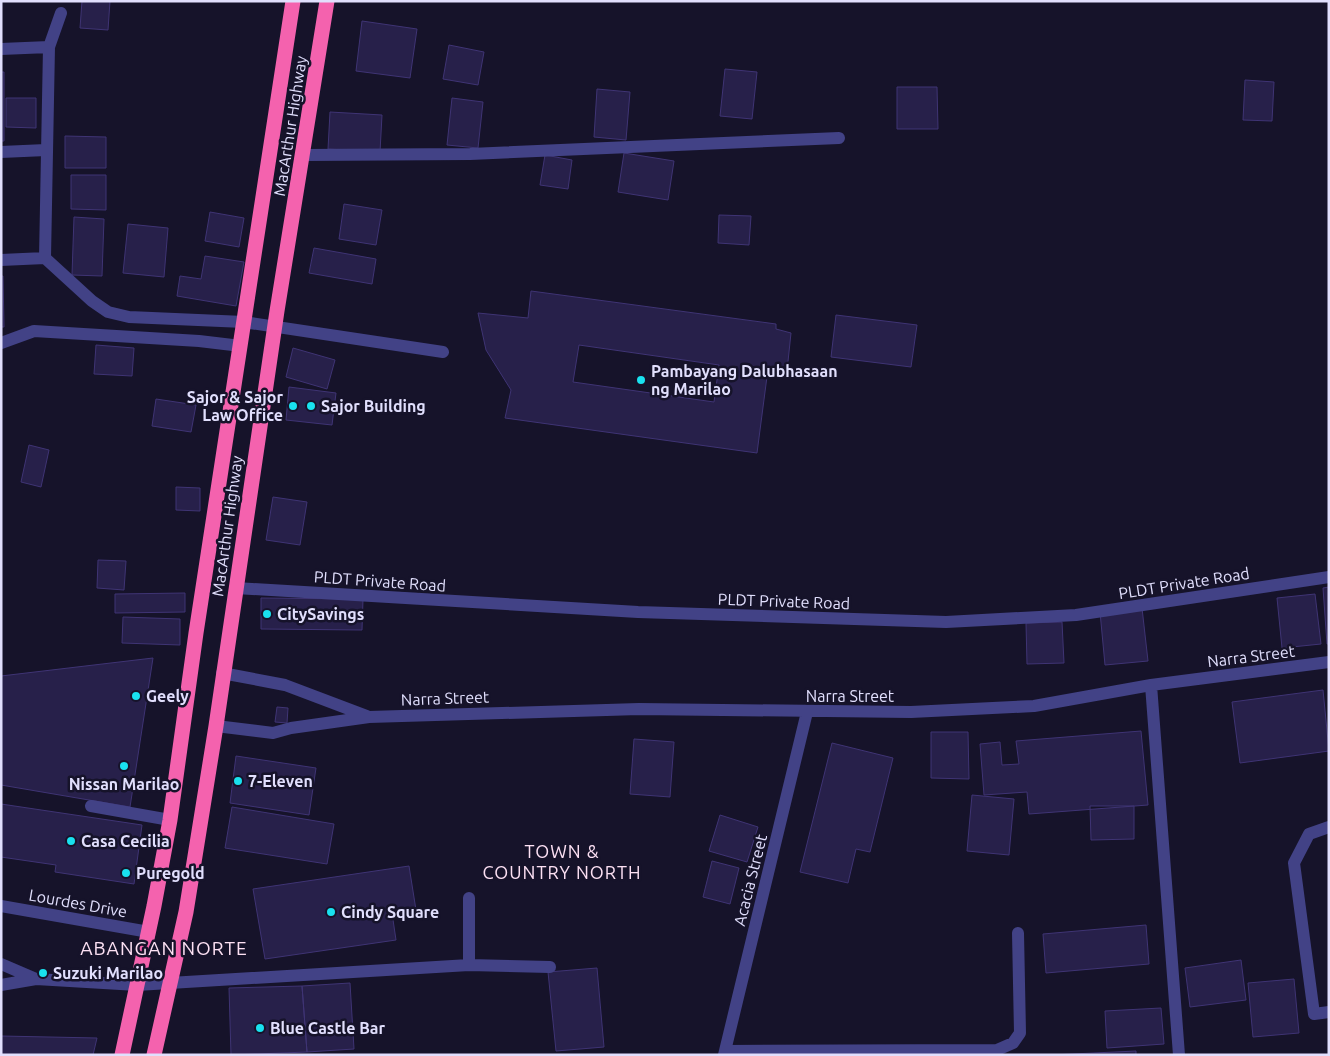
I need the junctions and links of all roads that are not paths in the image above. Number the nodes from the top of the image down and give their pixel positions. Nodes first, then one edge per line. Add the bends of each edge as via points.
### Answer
1 (293, 1) edge
2 (327, 1) edge
3 (62, 13) dead end
4 (49, 47) junction
5 (1, 49) edge
6 (839, 138) dead end
7 (46, 150) junction
8 (1, 152) edge
9 (303, 155) junction
10 (45, 258) junction
11 (1, 260) edge
12 (244, 322) junction
13 (274, 326) junction
14 (1, 343) edge
15 (240, 346) junction
16 (443, 352) dead end
17 (1329, 577) edge
18 (236, 588) junction
19 (1329, 662) edge
20 (222, 674) junction
21 (1151, 685) junction
22 (807, 712) junction
23 (369, 717) junction
24 (216, 726) junction
25 (92, 806) dead end
26 (170, 820) junction
27 (1329, 827) edge
28 (469, 898) dead end
29 (1, 906) edge
30 (149, 932) junction
31 (1018, 933) dead end
32 (1, 964) edge
33 (469, 966) junction
34 (550, 967) dead end
35 (36, 979) junction
36 (170, 983) junction
37 (1, 985) edge
38 (137, 985) junction
39 (1329, 1012) edge
40 (725, 1053) edge
41 (122, 1055) edge
42 (154, 1055) edge
43 (1179, 1055) edge

1 - 12 highway, MacArthur Highway
2 - 9 highway, MacArthur Highway
3 - 4 street
4 - 5 street
4 - 7 street
6 - 9 street via 470,154
7 - 8 street
7 - 10 street
9 - 13 highway, MacArthur Highway
10 - 11 street
10 - 12 street via 108,312 129,317
12 - 13 street
12 - 15 highway, MacArthur Highway
13 - 16 street
13 - 18 highway, MacArthur Highway
14 - 15 street via 34,331
15 - 26 highway, MacArthur Highway
17 - 18 street, PLDT Private Road via 1076,616 946,622 638,612
18 - 20 highway, MacArthur Highway
19 - 21 street, Narra Street
20 - 23 street, Narra Street via 285,685
20 - 24 highway, MacArthur Highway
21 - 22 street, Narra Street via 1034,706 911,712
21 - 43 street
22 - 23 street, Narra Street via 639,709
22 - 40 street, Acacia Street
23 - 24 street, Narra Street via 273,733
24 - 36 highway, MacArthur Highway via 186,912
25 - 26 street
26 - 30 highway, MacArthur Highway
27 - 39 street via 1308,834 1294,863 1314,1014
28 - 33 street
29 - 30 street, Lourdes Drive
30 - 38 highway, MacArthur Highway
31 - 40 street via 1020,1033 1013,1043 997,1050
32 - 35 street
33 - 34 street
33 - 36 street
35 - 37 street
35 - 38 street
36 - 38 street
36 - 42 highway, MacArthur Highway
38 - 41 highway, MacArthur Highway

